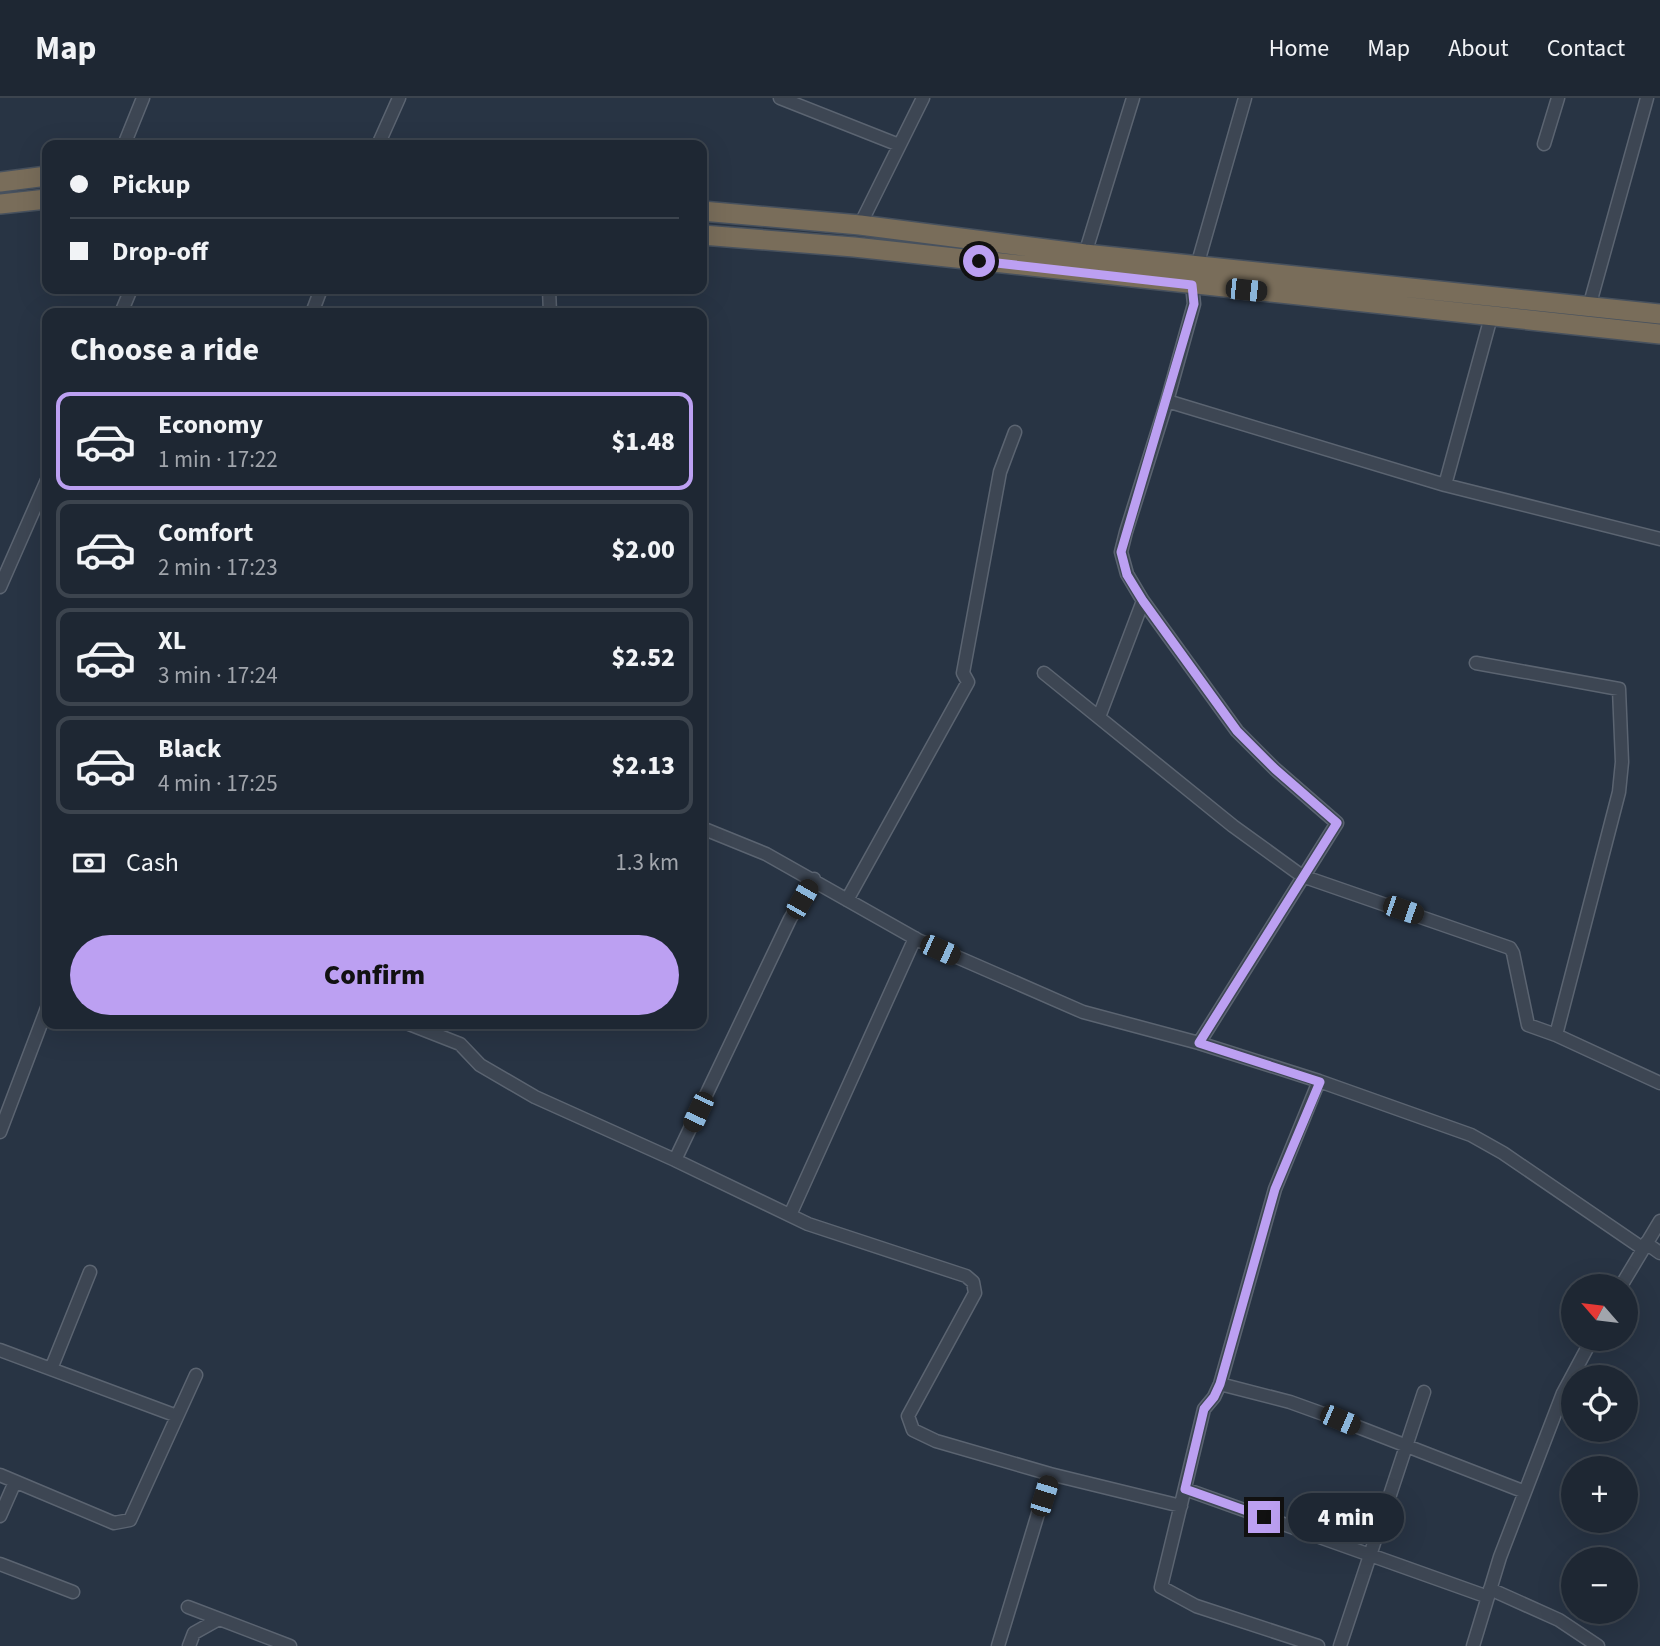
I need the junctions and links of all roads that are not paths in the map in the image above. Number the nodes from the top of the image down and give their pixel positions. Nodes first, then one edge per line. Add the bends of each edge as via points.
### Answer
1 (143, 98) edge
2 (399, 98) edge
3 (780, 98) edge
4 (923, 98) edge
5 (1133, 98) edge
6 (1245, 98) edge
7 (1558, 98) edge
8 (1647, 98) edge
9 (126, 140) edge
10 (380, 140) edge
11 (1544, 144) dead end
12 (899, 145) junction
13 (42, 177) edge
14 (0, 181) edge
15 (42, 200) edge
16 (0, 204) edge
17 (707, 211) edge
18 (860, 225) junction
19 (707, 235) edge
20 (1085, 254) junction
21 (1194, 275) junction
22 (1589, 307) junction
23 (1660, 314) edge
24 (1491, 317) junction
25 (1660, 334) edge
26 (1167, 401) junction
27 (1015, 432) dead end
28 (1445, 485) junction
29 (42, 491) edge
30 (1660, 539) edge
31 (0, 587) edge
32 (1143, 601) junction
33 (1476, 663) dead end
34 (1044, 673) dead end
35 (1099, 718) junction
36 (707, 830) edge
37 (1302, 876) junction
38 (814, 879) junction
39 (847, 900) junction
40 (915, 938) junction
41 (42, 1021) edge
42 (424, 1029) edge
43 (1556, 1035) junction
44 (1199, 1043) junction
45 (1320, 1082) junction
46 (1660, 1083) edge
47 (0, 1132) edge
48 (675, 1160) junction
49 (790, 1215) junction
50 (1660, 1221) edge
51 (1644, 1245) junction
52 (1660, 1253) edge
53 (90, 1272) dead end
54 (1628, 1274) edge
55 (0, 1350) edge
56 (1586, 1351) edge
57 (51, 1369) junction
58 (196, 1375) dead end
59 (1220, 1384) junction
60 (1424, 1392) dead end
61 (177, 1416) junction
62 (1405, 1447) junction
63 (1050, 1474) junction
64 (0, 1475) edge
65 (15, 1482) junction
66 (1185, 1489) junction
67 (1525, 1492) junction
68 (1181, 1506) junction
69 (0, 1516) edge
70 (1369, 1555) junction
71 (0, 1564) edge
72 (73, 1592) dead end
73 (1489, 1593) junction
74 (188, 1607) dead end
75 (219, 1619) junction
76 (189, 1646) edge
77 (290, 1646) edge
78 (998, 1646) edge
79 (1318, 1646) edge
80 (1340, 1646) edge
81 (1473, 1646) edge
82 (1598, 1646) edge

1 - 9 street
2 - 10 street
3 - 12 street
4 - 12 street
5 - 20 street
6 - 21 street
7 - 11 street
8 - 22 street
12 - 18 street
13 - 14 highway
15 - 16 highway
17 - 18 highway
18 - 20 highway
19 - 21 highway
20 - 21 highway
21 - 22 highway
21 - 24 highway
21 - 26 street via 1194,304
22 - 23 highway
24 - 25 highway
24 - 28 street
26 - 28 street
26 - 32 street via 1121,552 1127,575
27 - 39 street via 1000,472 963,673 968,681
28 - 30 street
29 - 31 street
32 - 35 street
32 - 37 street via 1237,731 1337,823
33 - 43 street via 1619,690 1619,792
34 - 35 street
35 - 37 street
36 - 38 street
37 - 43 street via 1504,944 1513,953 1528,1025
37 - 44 street
38 - 39 street
38 - 48 street via 790,919
39 - 40 street
40 - 44 street via 1083,1012
40 - 49 street
41 - 47 street
42 - 48 street via 460,1044 480,1065 535,1097
43 - 46 street
44 - 45 street
45 - 51 street via 1471,1135
45 - 59 street via 1275,1189
48 - 49 street
49 - 63 street via 973,1282 975,1293 908,1416 913,1430
50 - 51 street
51 - 52 street
51 - 54 street
53 - 57 street
55 - 57 street
56 - 67 street via 1563,1393
57 - 61 street
58 - 61 street
59 - 62 street via 1290,1402
59 - 66 street via 1204,1409
60 - 62 street
61 - 65 street via 130,1520 114,1523
62 - 67 street
62 - 70 street
63 - 68 street
63 - 78 street
64 - 65 street
65 - 69 street
66 - 68 street
66 - 70 street
67 - 73 street
68 - 79 street via 1161,1587 1196,1606
70 - 73 street
70 - 80 street
71 - 72 street
73 - 81 street
73 - 82 street via 1559,1620
74 - 75 street
75 - 76 street via 194,1633
75 - 77 street

